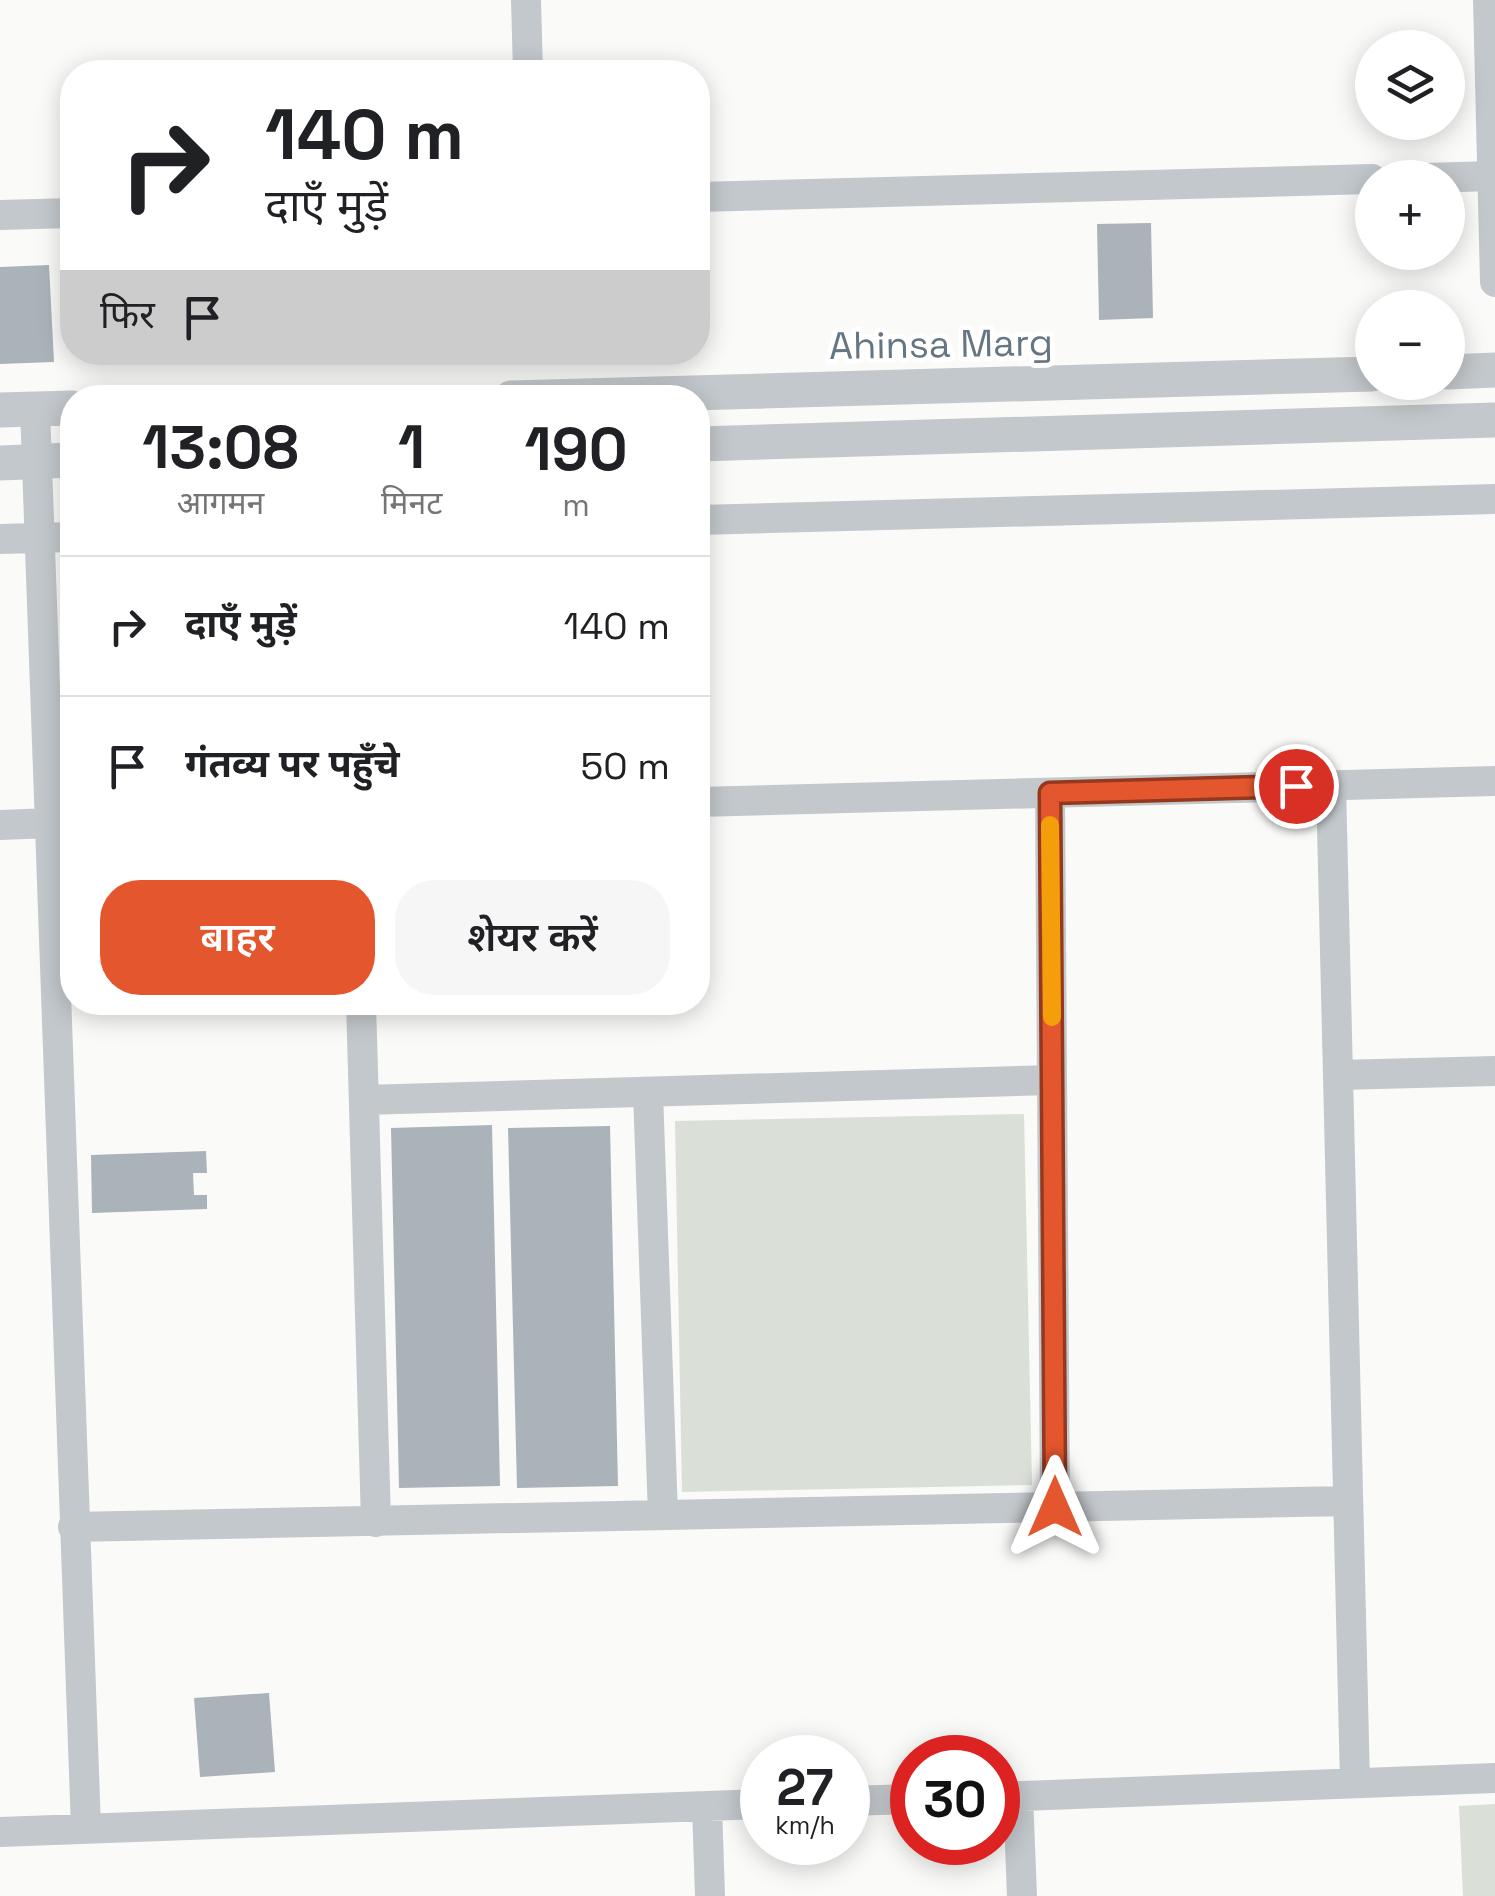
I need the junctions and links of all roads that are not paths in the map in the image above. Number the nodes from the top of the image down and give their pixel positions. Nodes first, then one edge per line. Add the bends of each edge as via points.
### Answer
1 (526, 0) edge
2 (1488, 0) edge
3 (528, 60) edge
4 (1492, 176) junction
5 (1465, 177) edge
6 (1355, 179) edge
7 (710, 197) edge
8 (60, 213) edge
9 (0, 215) edge
10 (1495, 282) edge
11 (1495, 370) edge
12 (1465, 371) edge
13 (1355, 374) edge
14 (710, 392) edge
15 (60, 408) edge
16 (35, 409) junction
17 (0, 410) edge
18 (1495, 420) edge
19 (710, 444) edge
20 (60, 460) edge
21 (36, 461) junction
22 (0, 462) edge
23 (1495, 500) edge
24 (710, 520) edge
25 (60, 537) edge
26 (38, 538) junction
27 (0, 539) edge
28 (1495, 780) edge
29 (1331, 785) junction
30 (1050, 793) junction
31 (710, 802) edge
32 (50, 823) junction
33 (0, 825) edge
34 (361, 1015) edge
35 (1495, 1071) edge
36 (1338, 1075) junction
37 (1052, 1080) junction
38 (648, 1092) junction
39 (364, 1100) junction
40 (1348, 1501) junction
41 (1055, 1507) junction
42 (663, 1516) junction
43 (376, 1522) junction
44 (73, 1527) junction
45 (1495, 1778) edge
46 (1355, 1783) junction
47 (1020, 1796) edge
48 (740, 1805) edge
49 (707, 1806) junction
50 (86, 1828) junction
51 (0, 1832) edge
52 (1018, 1865) edge
53 (710, 1896) edge
54 (1022, 1896) edge

1 - 3 street
2 - 4 street
4 - 5 street
4 - 10 street
6 - 7 street
8 - 9 street
11 - 12 street
13 - 14 street, Ahinsa Marg
15 - 16 street
16 - 17 street
16 - 21 street
18 - 19 street
20 - 21 street
21 - 22 street
21 - 26 street
23 - 24 street
25 - 26 street
26 - 27 street
26 - 32 street
28 - 29 street
29 - 30 street
29 - 36 street
30 - 31 street
30 - 37 street
32 - 33 street
32 - 44 street
34 - 39 street
35 - 36 street
36 - 40 street
37 - 38 street
37 - 41 street
38 - 39 street
38 - 42 street
39 - 43 street
40 - 41 street
40 - 46 street
41 - 42 street
42 - 43 street
43 - 44 street
44 - 50 street
45 - 46 street
46 - 47 street
48 - 49 street
49 - 50 street
49 - 53 street
50 - 51 street
52 - 54 street

